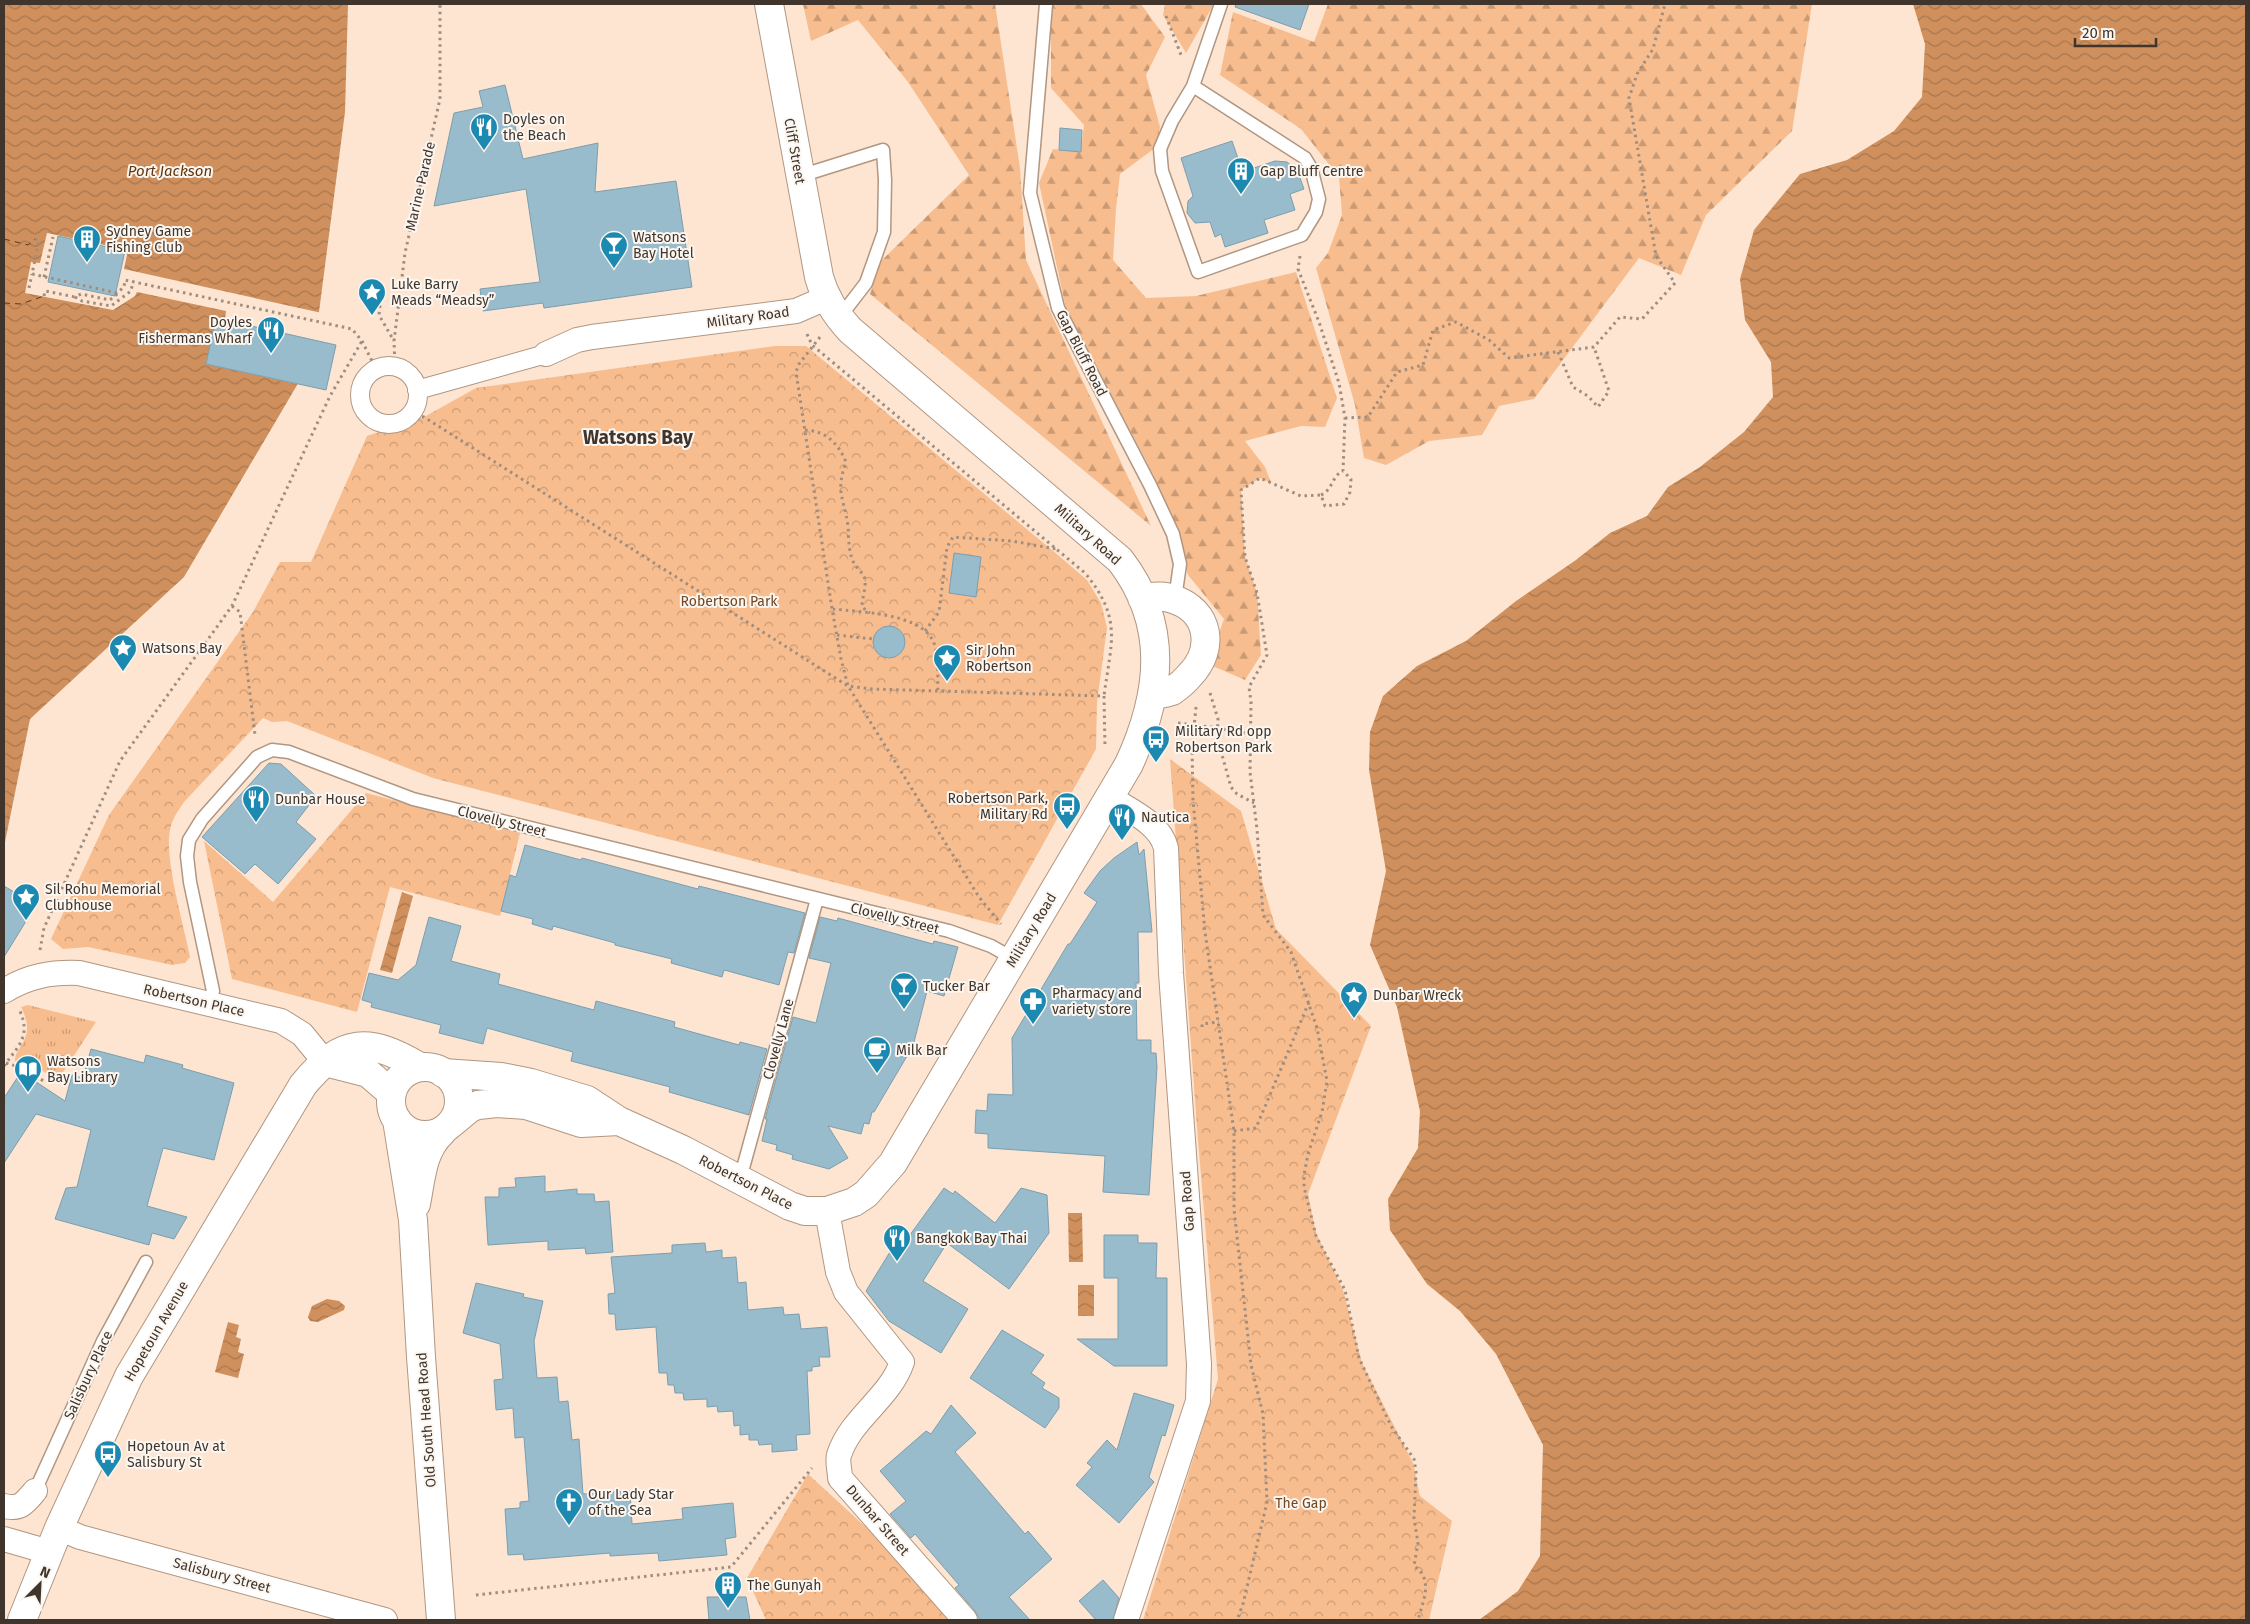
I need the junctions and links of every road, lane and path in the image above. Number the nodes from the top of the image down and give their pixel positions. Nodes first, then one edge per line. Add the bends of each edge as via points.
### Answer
1 (440, 4) edge
2 (769, 4) edge
3 (1046, 4) edge
4 (1220, 4) edge
5 (1665, 4) edge
6 (1166, 16) dead end
7 (1193, 86) junction
8 (800, 176) junction
9 (1302, 235) junction
10 (53, 237) dead end
11 (35, 239) dead end
12 (32, 274) junction
13 (44, 277) junction
14 (134, 282) junction
15 (382, 286) dead end
16 (29, 288) dead end
17 (117, 293) junction
18 (44, 296) dead end
19 (75, 297) junction
20 (832, 308) junction
21 (362, 341) junction
22 (394, 341) junction
23 (1594, 347) junction
24 (1558, 352) junction
25 (546, 354) joint
26 (395, 367) junction
27 (376, 369) junction
28 (417, 390) junction
29 (409, 416) junction
30 (1345, 418) junction
31 (805, 430) junction
32 (1343, 471) junction
33 (1321, 495) junction
34 (1056, 549) dead end
35 (1142, 598) junction
36 (1175, 599) junction
37 (232, 606) junction
38 (832, 609) junction
39 (870, 613) junction
40 (925, 631) junction
41 (837, 636) junction
42 (873, 639) dead end
43 (848, 686) junction
44 (1208, 686) dead end
45 (938, 691) junction
46 (1153, 695) junction
47 (1197, 700) dead end
48 (1178, 724) dead end
49 (1194, 725) junction
50 (1218, 728) junction
51 (1250, 734) junction
52 (1102, 754) dead end
53 (258, 757) junction
54 (1110, 797) junction
55 (1254, 804) junction
56 (817, 898) junction
57 (1001, 924) dead end
58 (1014, 959) junction
59 (41, 976) junction
60 (6, 990) edge
61 (1309, 1001) junction
62 (210, 1003) junction
63 (1219, 1022) junction
64 (1202, 1031) dead end
65 (325, 1062) junction
66 (5, 1064) edge
67 (432, 1070) junction
68 (44, 1082) dead end
69 (390, 1092) junction
70 (398, 1120) junction
71 (619, 1121) junction
72 (447, 1127) junction
73 (1234, 1131) junction
74 (740, 1179) junction
75 (827, 1211) junction
76 (413, 1220) junction
77 (146, 1262) dead end
78 (839, 1456) junction
79 (35, 1491) joint
80 (4, 1506) edge
81 (60, 1528) junction
82 (4, 1539) edge
83 (49, 1552) junction
84 (476, 1595) dead end
85 (22, 1620) edge
86 (385, 1620) edge
87 (442, 1620) edge
88 (965, 1620) edge
89 (1126, 1620) edge
90 (1237, 1620) edge
91 (1418, 1620) edge

1 - 22 path, Marine Parade via 440,99 405,253
2 - 8 street, Cliff Street
3 - 36 lane, Gap Bluff Road via 1030,193 1058,308 1172,534 1180,564
4 - 7 lane
5 - 23 path via 1653,49 1629,98 1656,256 1675,283 1642,319 1620,317
6 - 7 path
7 - 9 lane via 1305,158 1319,199 1316,212
7 - 9 lane via 1165,136 1160,158 1198,272
8 - 20 street, Cliff Street via 819,276
8 - 20 lane via 883,150 884,232 866,283
9 - 30 path via 1298,269 1336,375
10 - 13 path
11 - 12 path via 40,240
12 - 13 path
12 - 16 path
13 - 17 path
14 - 17 path via 125,280 124,287
14 - 19 path via 131,291 111,306
14 - 21 path via 352,329
15 - 22 path via 379,315
17 - 19 path via 110,300 81,294
18 - 19 path via 45,291
20 - 25 street, Military Road via 592,337
20 - 31 path via 796,372
20 - 35 street, Military Road via 850,330 1106,547 1132,577
21 - 27 path
21 - 37 path via 330,396
22 - 26 path, Marine Parade
23 - 24 path
23 - 24 path via 1609,390 1598,407 1573,387
24 - 30 path via 1509,358 1489,340 1456,322 1433,330 1423,365 1397,372 1368,417
25 - 28 street, Military Road
26 - 27 street
26 - 28 street via 411,377
27 - 29 street via 360,388 364,411 376,422 384,424 400,422
28 - 29 street via 416,404
29 - 43 path via 424,417
30 - 32 path
31 - 38 path
31 - 39 path via 830,437 846,462 839,490 848,526 850,554 865,580 862,607
32 - 33 path via 1328,492
32 - 33 path via 1351,480 1344,504 1325,506
33 - 51 path via 1301,496 1260,478 1241,490 1245,557 1257,593 1267,655 1249,687
34 - 40 path via 1012,541 953,537 947,547 939,612
35 - 36 street via 1161,596
35 - 46 street, Military Road via 1154,642 1156,674
36 - 46 street via 1198,616 1205,631 1206,650 1185,680 1172,691
37 - 53 path via 240,612
37 - 59 path via 120,761 44,928
38 - 39 path
38 - 41 path
39 - 40 path via 899,618
40 - 45 path via 937,656
41 - 42 path
41 - 43 path
43 - 45 path
43 - 57 path via 979,897
44 - 50 path
45 - 52 path via 1104,696 1105,748
46 - 54 street, Military Road via 1130,764
47 - 49 path
48 - 49 path
49 - 50 path
49 - 63 path via 1194,809 1205,932
50 - 51 path
50 - 55 path via 1217,737 1230,787
51 - 55 path
53 - 56 lane, Clovelly Street via 272,750 290,752 413,799
53 - 62 lane via 202,819 189,840 190,882 213,991
54 - 58 street, Military Road
54 - 89 street, Gap Road via 1154,827 1161,834 1166,848 1171,972 1198,1364 1198,1401
55 - 61 path via 1263,915 1291,952
56 - 58 lane, Clovelly Street via 965,936
56 - 74 lane, Clovelly Lane
58 - 75 street, Military Road via 881,1178 854,1202
59 - 60 street via 21,980
59 - 62 street, Robertson Place via 79,973
60 - 66 path via 18,1006 25,1033
61 - 73 path via 1256,1128
61 - 91 path via 1327,1081 1322,1112 1306,1161 1304,1187 1316,1236 1344,1290 1359,1358 1391,1426 1414,1459 1414,1518 1418,1542 1414,1566 1425,1576 1427,1588
62 - 65 street, Robertson Place via 291,1026 302,1034
63 - 64 path via 1202,1024
63 - 73 path
65 - 67 street, Hopetoun Avenue via 349,1047 362,1045 380,1047
65 - 69 street via 368,1073
65 - 81 street, Hopetoun Avenue via 290,1106 150,1340 112,1412
66 - 68 path via 26,1069
67 - 69 street via 413,1068 402,1074
67 - 71 street, Robertson Place via 531,1083 587,1100
67 - 72 street via 450,1078 459,1094 459,1107
69 - 70 street via 391,1107
70 - 72 street via 417,1134 433,1135
70 - 76 street, Old South Head Road
71 - 72 street, Robertson Place via 581,1123 526,1105 497,1103 470,1108
71 - 74 street, Robertson Place
72 - 76 street, Old South Head Road via 428,1149
73 - 90 path via 1234,1209 1251,1365 1263,1414 1267,1502 1244,1604
74 - 75 street, Robertson Place via 805,1211
75 - 78 street via 838,1272 846,1292 902,1362 898,1376 853,1428
76 - 87 street, Old South Head Road
77 - 79 lane, Salisbury Place via 103,1341
78 - 84 path via 818,1460 730,1567
78 - 88 street, Dunbar Street via 840,1478
79 - 80 street via 22,1506
81 - 83 street, Hopetoun Avenue
81 - 86 street, Salisbury Street
82 - 83 street
83 - 85 street, Hopetoun Avenue

